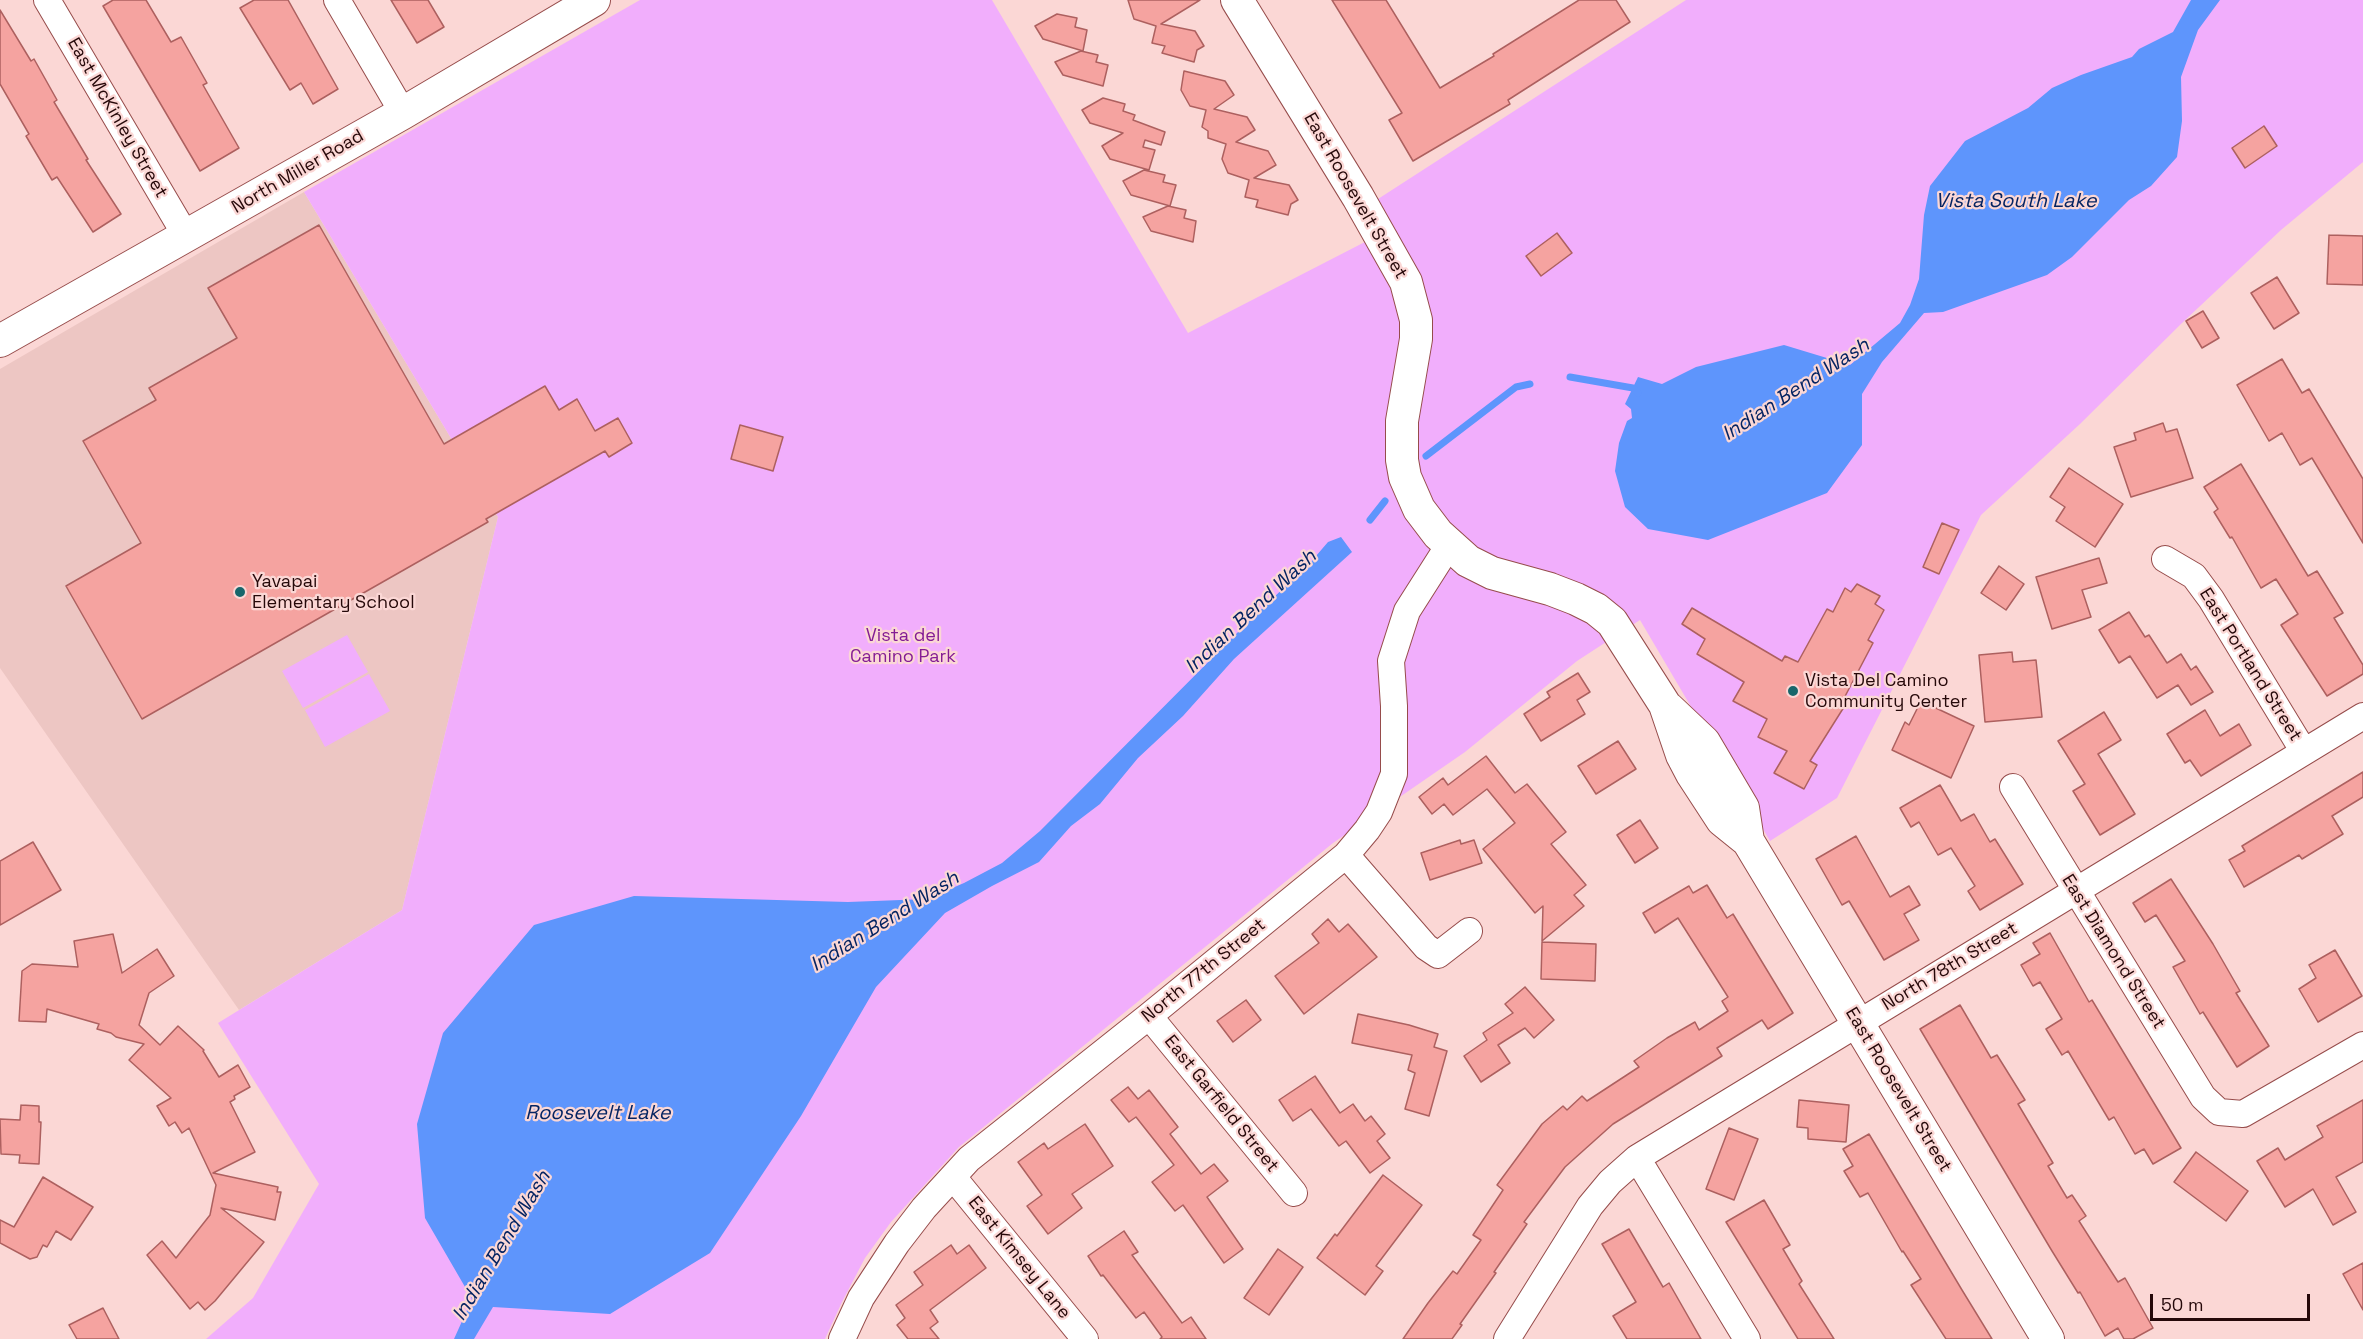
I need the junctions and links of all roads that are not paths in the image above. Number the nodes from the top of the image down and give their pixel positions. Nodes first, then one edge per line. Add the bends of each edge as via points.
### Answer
1 (47, 0) edge
2 (337, 0) edge
3 (594, 0) edge
4 (1237, 0) edge
5 (403, 113) junction
6 (186, 236) junction
7 (0, 341) edge
8 (1449, 545) junction
9 (2165, 559) dead end
10 (2363, 716) edge
11 (2304, 752) junction
12 (2013, 787) dead end
13 (1346, 855) junction
14 (2075, 891) junction
15 (1469, 931) dead end
16 (1149, 1016) junction
17 (1857, 1023) junction
18 (2363, 1045) edge
19 (1637, 1158) junction
20 (953, 1177) junction
21 (1294, 1193) dead end
22 (842, 1339) edge
23 (1085, 1339) edge
24 (1507, 1339) edge
25 (1747, 1339) edge
26 (2048, 1339) edge

1 - 6 street, East McKinley Street
2 - 5 street
3 - 5 street, North Miller Road
4 - 8 street, East Roosevelt Street via 1406,282 1416,320 1416,339 1402,421 1402,460 1419,509
5 - 6 street, North Miller Road
6 - 7 street, North Miller Road
8 - 13 street, North 77th Street via 1407,611 1391,661 1394,774 1379,812
8 - 17 street, East Roosevelt Street via 1468,561 1492,573 1550,589 1596,609 1612,622 1665,705 1692,774 1722,820 1748,841
9 - 11 street, East Portland Street via 2194,576 2211,599
10 - 11 street, North 78th Street
11 - 14 street, North 78th Street
12 - 14 street, East Diamond Street
13 - 15 street via 1438,956
13 - 16 street, North 77th Street
14 - 17 street, North 78th Street
14 - 18 street, East Diamond Street via 2203,1097 2219,1112 2243,1114
16 - 20 street, North 77th Street via 969,1159
16 - 21 street, East Garfield Street
17 - 19 street, North 78th Street
17 - 26 street, East Roosevelt Street
19 - 24 street, North 78th Street via 1590,1206
19 - 25 street
20 - 22 street, North 77th Street via 897,1243 861,1299
20 - 23 street, East Kimsey Lane

